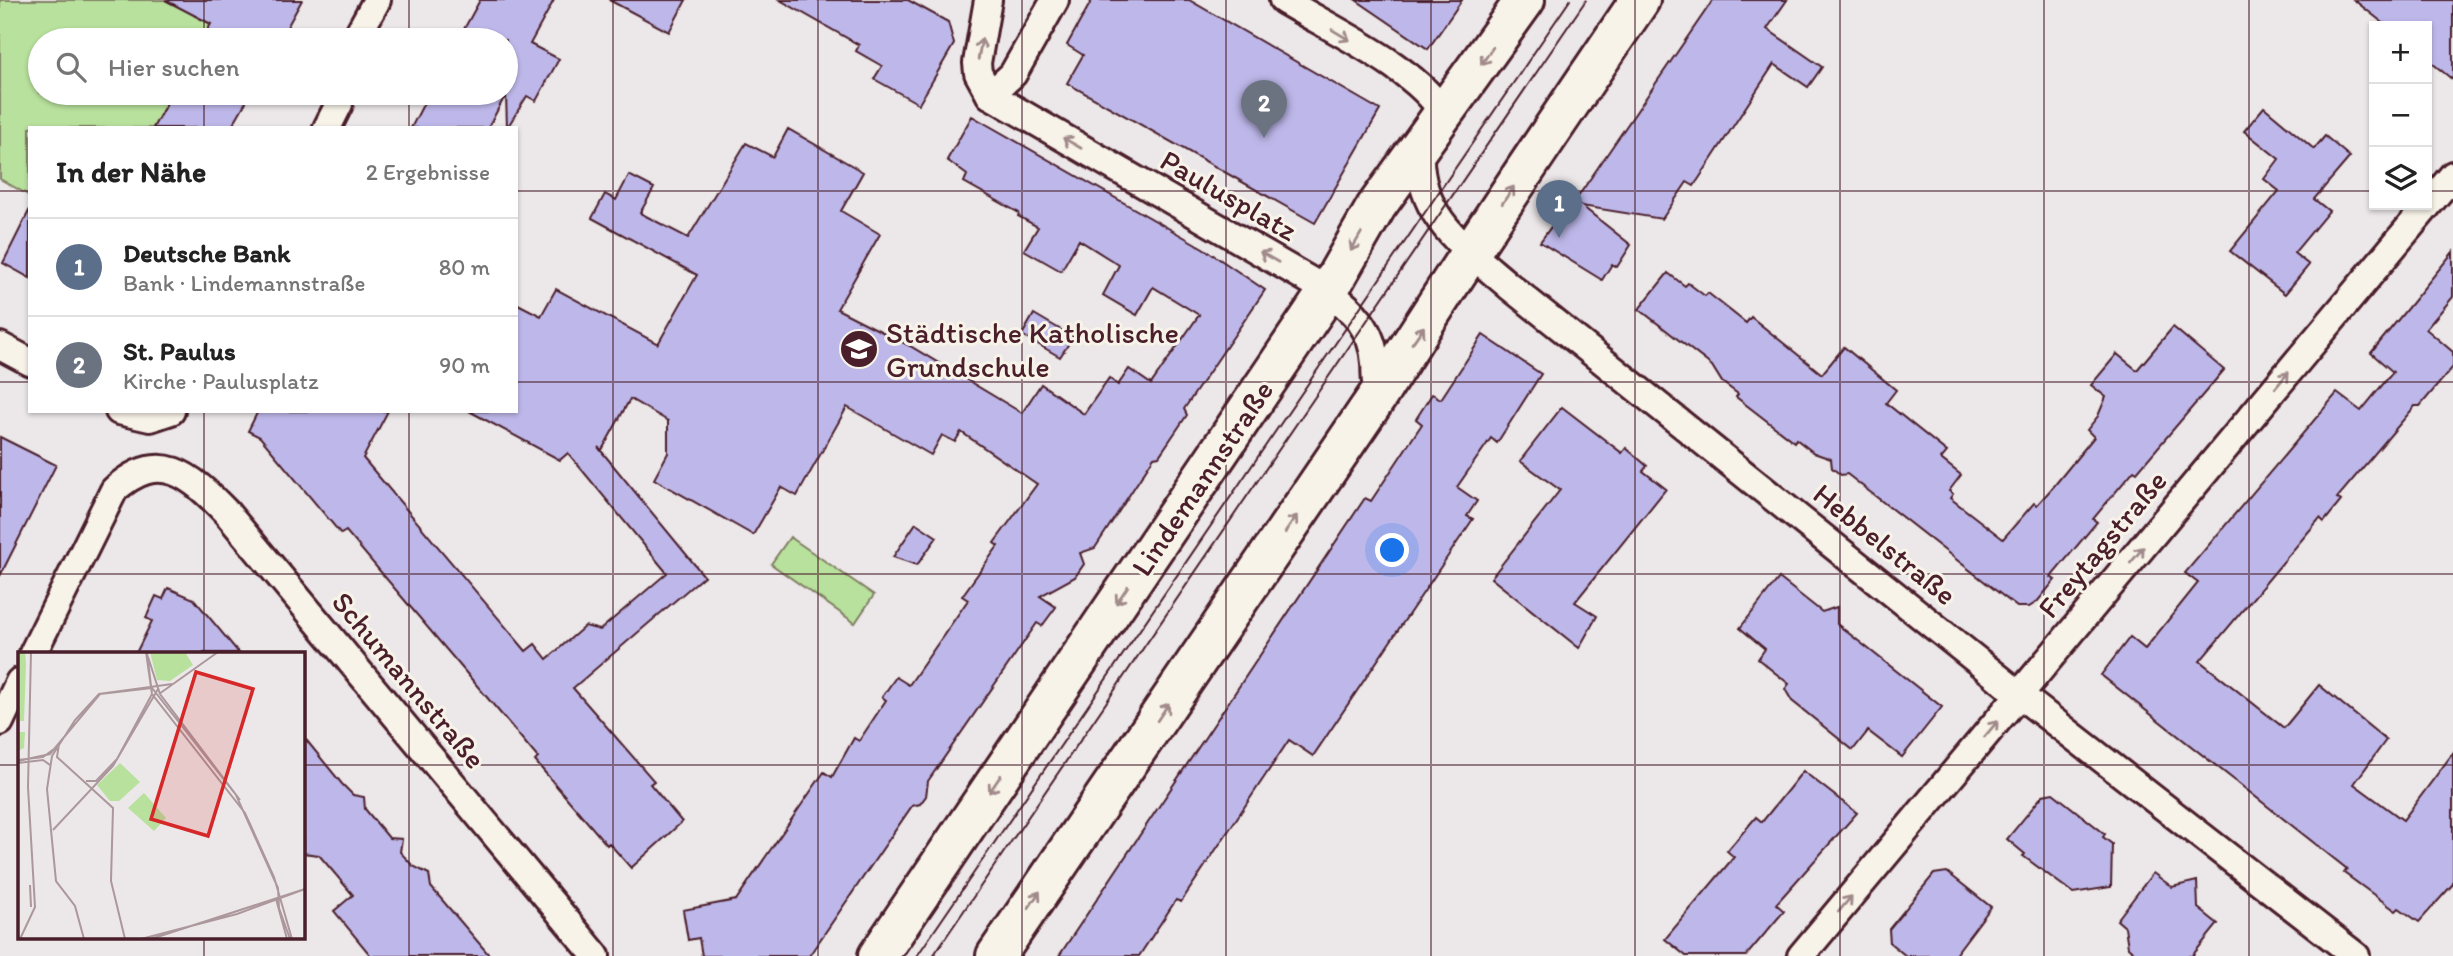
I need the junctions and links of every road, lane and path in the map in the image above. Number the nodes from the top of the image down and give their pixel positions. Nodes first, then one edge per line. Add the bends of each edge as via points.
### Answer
1 (377, 0) edge
2 (988, 0) edge
3 (1055, 0) edge
4 (1283, 0) edge
5 (1525, 0) edge
6 (1640, 0) edge
7 (362, 28) edge
8 (990, 95) junction
9 (339, 105) edge
10 (1444, 116) junction
11 (328, 126) edge
12 (1420, 150) junction
13 (2453, 175) edge
14 (1469, 252) junction
15 (1328, 291) junction
16 (0, 346) edge
17 (28, 361) edge
18 (1379, 394) junction
19 (140, 413) edge
20 (160, 415) edge
21 (33, 652) edge
22 (18, 684) edge
23 (2020, 695) junction
24 (0, 722) edge
25 (596, 956) edge
26 (878, 956) edge
27 (996, 956) edge
28 (1801, 956) edge
29 (2357, 956) edge

1 - 7 street
8 -> 2 street via 977,63
3 - 8 street via 1013,74
4 -> 10 street via 1413,78 1434,97
5 -> 10 main road, Lindemannstraße
14 -> 6 main road
15 -> 8 street, Paulusplatz
9 - 11 street
10 - 12 main road, Lindemannstraße
12 - 14 street, Hebbelstraße via 1419,171 1429,207
12 -> 15 main road, Lindemannstraße via 1376,207
23 -> 13 street, Freytagstraße
18 -> 14 main road
14 - 23 street, Hebbelstraße
15 - 18 street, Paulusplatz via 1364,325
15 -> 26 main road, Lindemannstraße
16 - 17 street
27 -> 18 main road
19 - 20 street
21 - 25 street, Schumannstraße via 114,490 134,474 157,467 187,476 226,512
22 - 24 street
28 -> 23 street, Freytagstraße
23 - 29 street, Hebbelstraße

